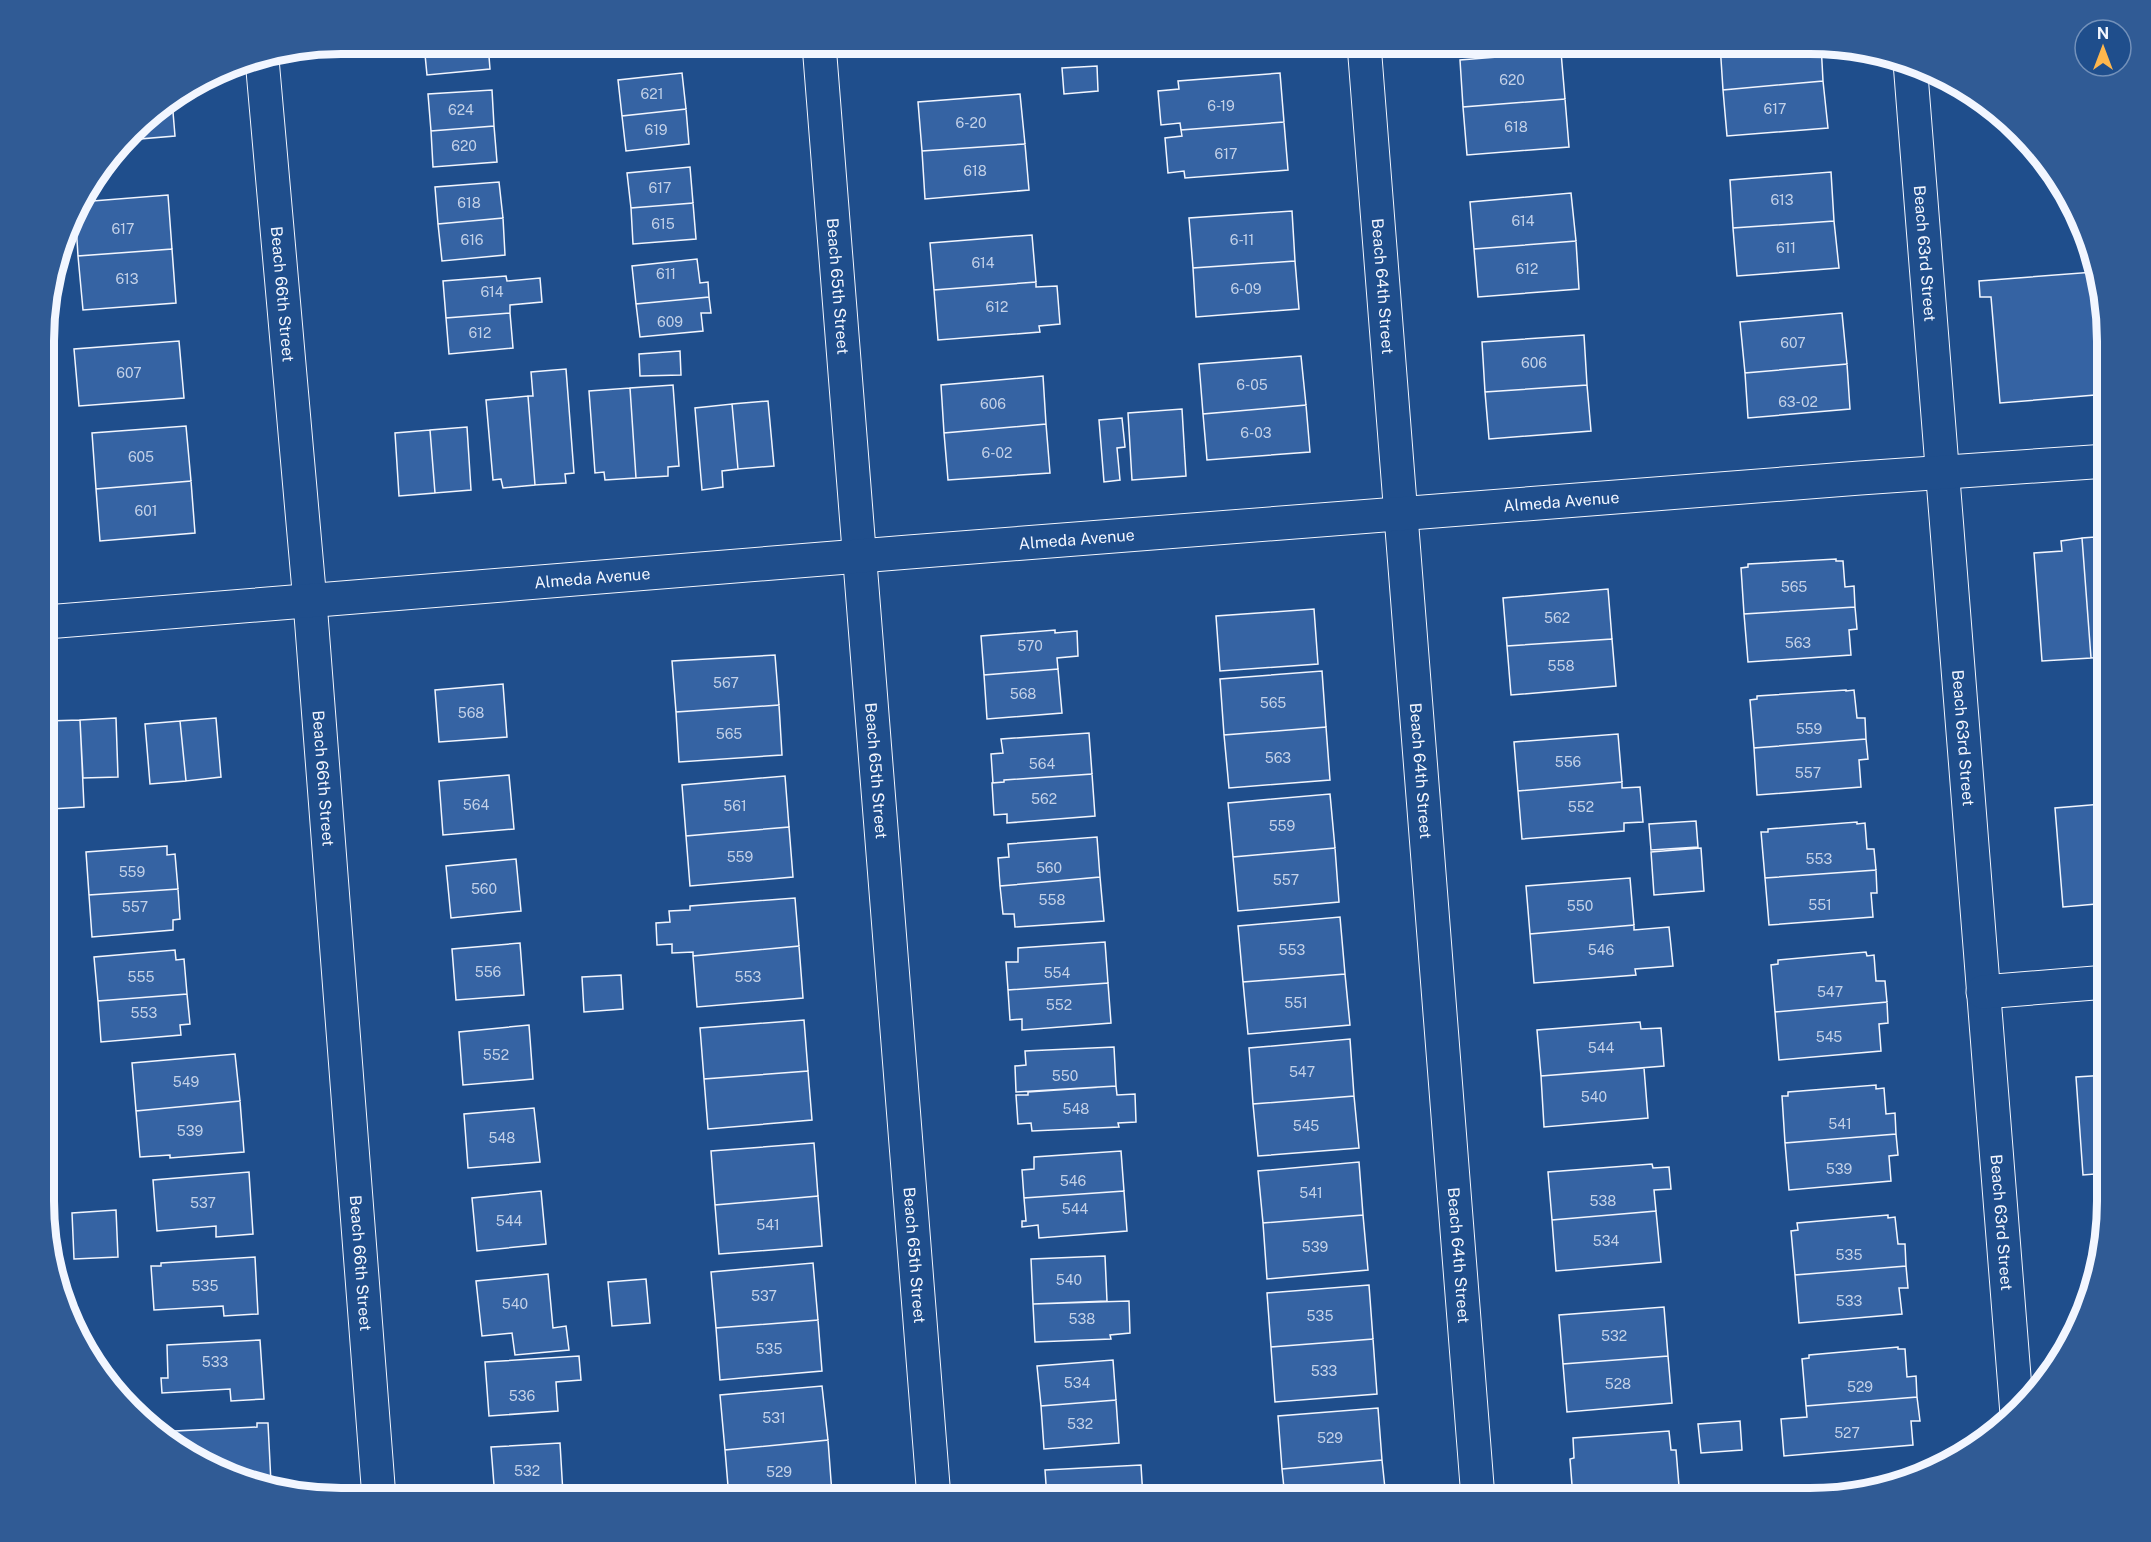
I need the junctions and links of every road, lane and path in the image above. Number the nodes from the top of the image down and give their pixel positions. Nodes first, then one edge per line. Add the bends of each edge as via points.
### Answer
1 (820, 54) edge
2 (1365, 54) edge
3 (263, 65) edge
4 (1911, 72) edge
5 (2097, 462) edge
6 (1942, 473) junction
7 (1401, 515) junction
8 (861, 556) junction
9 (310, 602) junction
10 (54, 621) edge
11 (2097, 983) edge
12 (1983, 992) junction
13 (2016, 1401) edge
14 (378, 1488) edge
15 (933, 1488) edge
16 (1477, 1488) edge

1 - 8 street, Beach 65th Street
2 - 7 street, Beach 64th Street
3 - 9 street, Beach 66th Street
4 - 6 street, Beach 63rd Street
5 - 6 street, Almeda Avenue
6 - 7 street, Almeda Avenue
6 - 12 street, Beach 63rd Street
7 - 8 street, Almeda Avenue
7 - 16 street, Beach 64th Street
8 - 9 street, Almeda Avenue
8 - 15 street, Beach 65th Street
9 - 10 street, Almeda Avenue
9 - 14 street, Beach 66th Street
11 - 12 street
12 - 13 street, Beach 63rd Street

